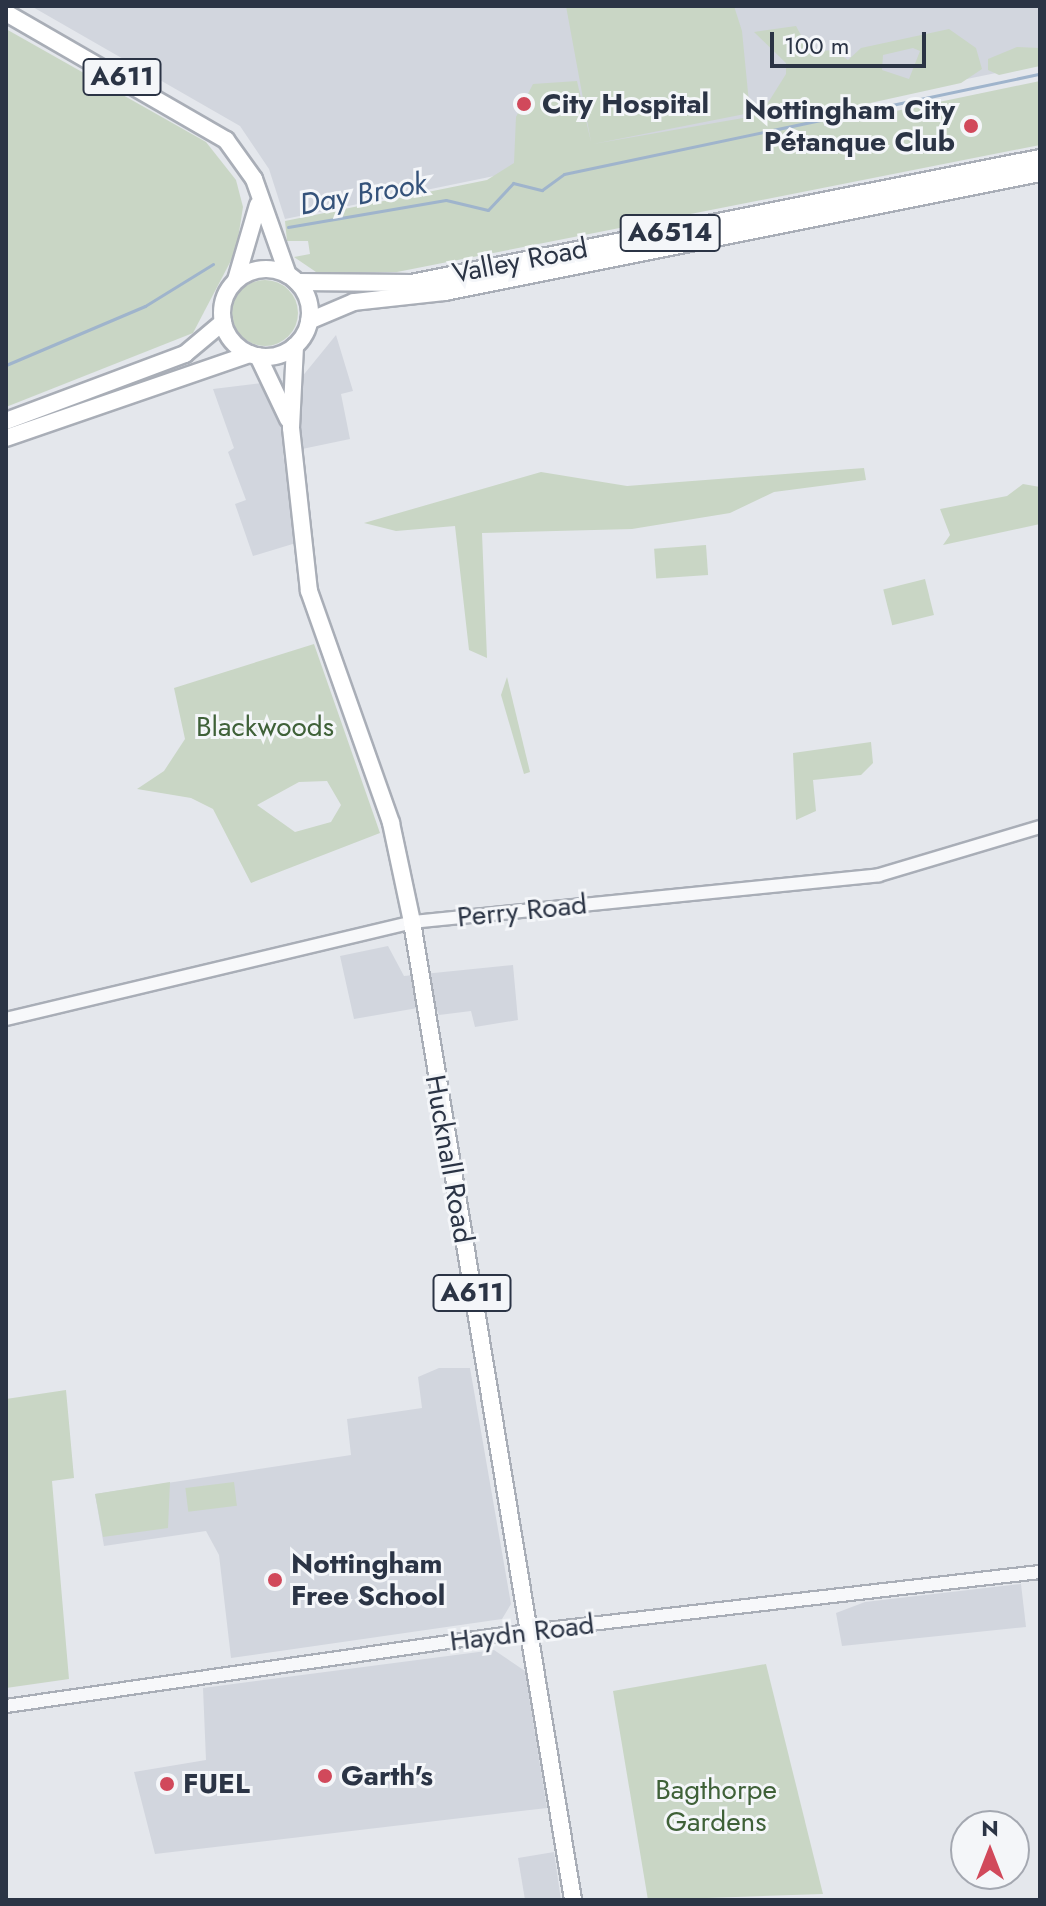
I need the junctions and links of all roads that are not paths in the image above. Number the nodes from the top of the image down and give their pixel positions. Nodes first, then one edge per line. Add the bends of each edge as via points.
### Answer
1 (6, 13) edge
2 (1040, 158) edge
3 (1040, 173) edge
4 (979, 178) junction
5 (259, 200) junction
6 (292, 278) junction
7 (236, 280) junction
8 (309, 321) junction
9 (223, 322) junction
10 (295, 346) junction
11 (254, 355) junction
12 (6, 421) edge
13 (291, 428) junction
14 (6, 438) edge
15 (1040, 827) edge
16 (412, 922) junction
17 (6, 1019) edge
18 (1040, 1572) edge
19 (529, 1631) junction
20 (6, 1706) edge
21 (573, 1900) edge

1 - 5 main road, A611 via 211,128 248,167
2 - 4 main road, Valley Road / A6514
3 - 4 main road, Valley Road / A6514
4 - 6 main road, Valley Road / A6514 via 411,283
4 - 8 main road, Valley Road / A6514 via 445,292 354,302
5 - 6 main road, A611
5 - 7 main road
6 - 7 main road via 261,269
6 - 8 main road
7 - 9 main road via 224,300
8 - 10 main road
9 - 11 main road
9 - 12 main road via 185,354
10 - 11 main road
10 - 13 main road, Hucknall Road / A611
11 - 13 main road, Hucknall Road / A611
11 - 14 main road
13 - 16 main road, Hucknall Road / A611 via 309,591 391,823
15 - 16 street, Perry Road via 879,875
16 - 17 street, Perry Road
16 - 19 main road, Hucknall Road / A611
18 - 19 street, Haydn Road
19 - 20 street, Haydn Road
19 - 21 main road, Hucknall Road / A611

